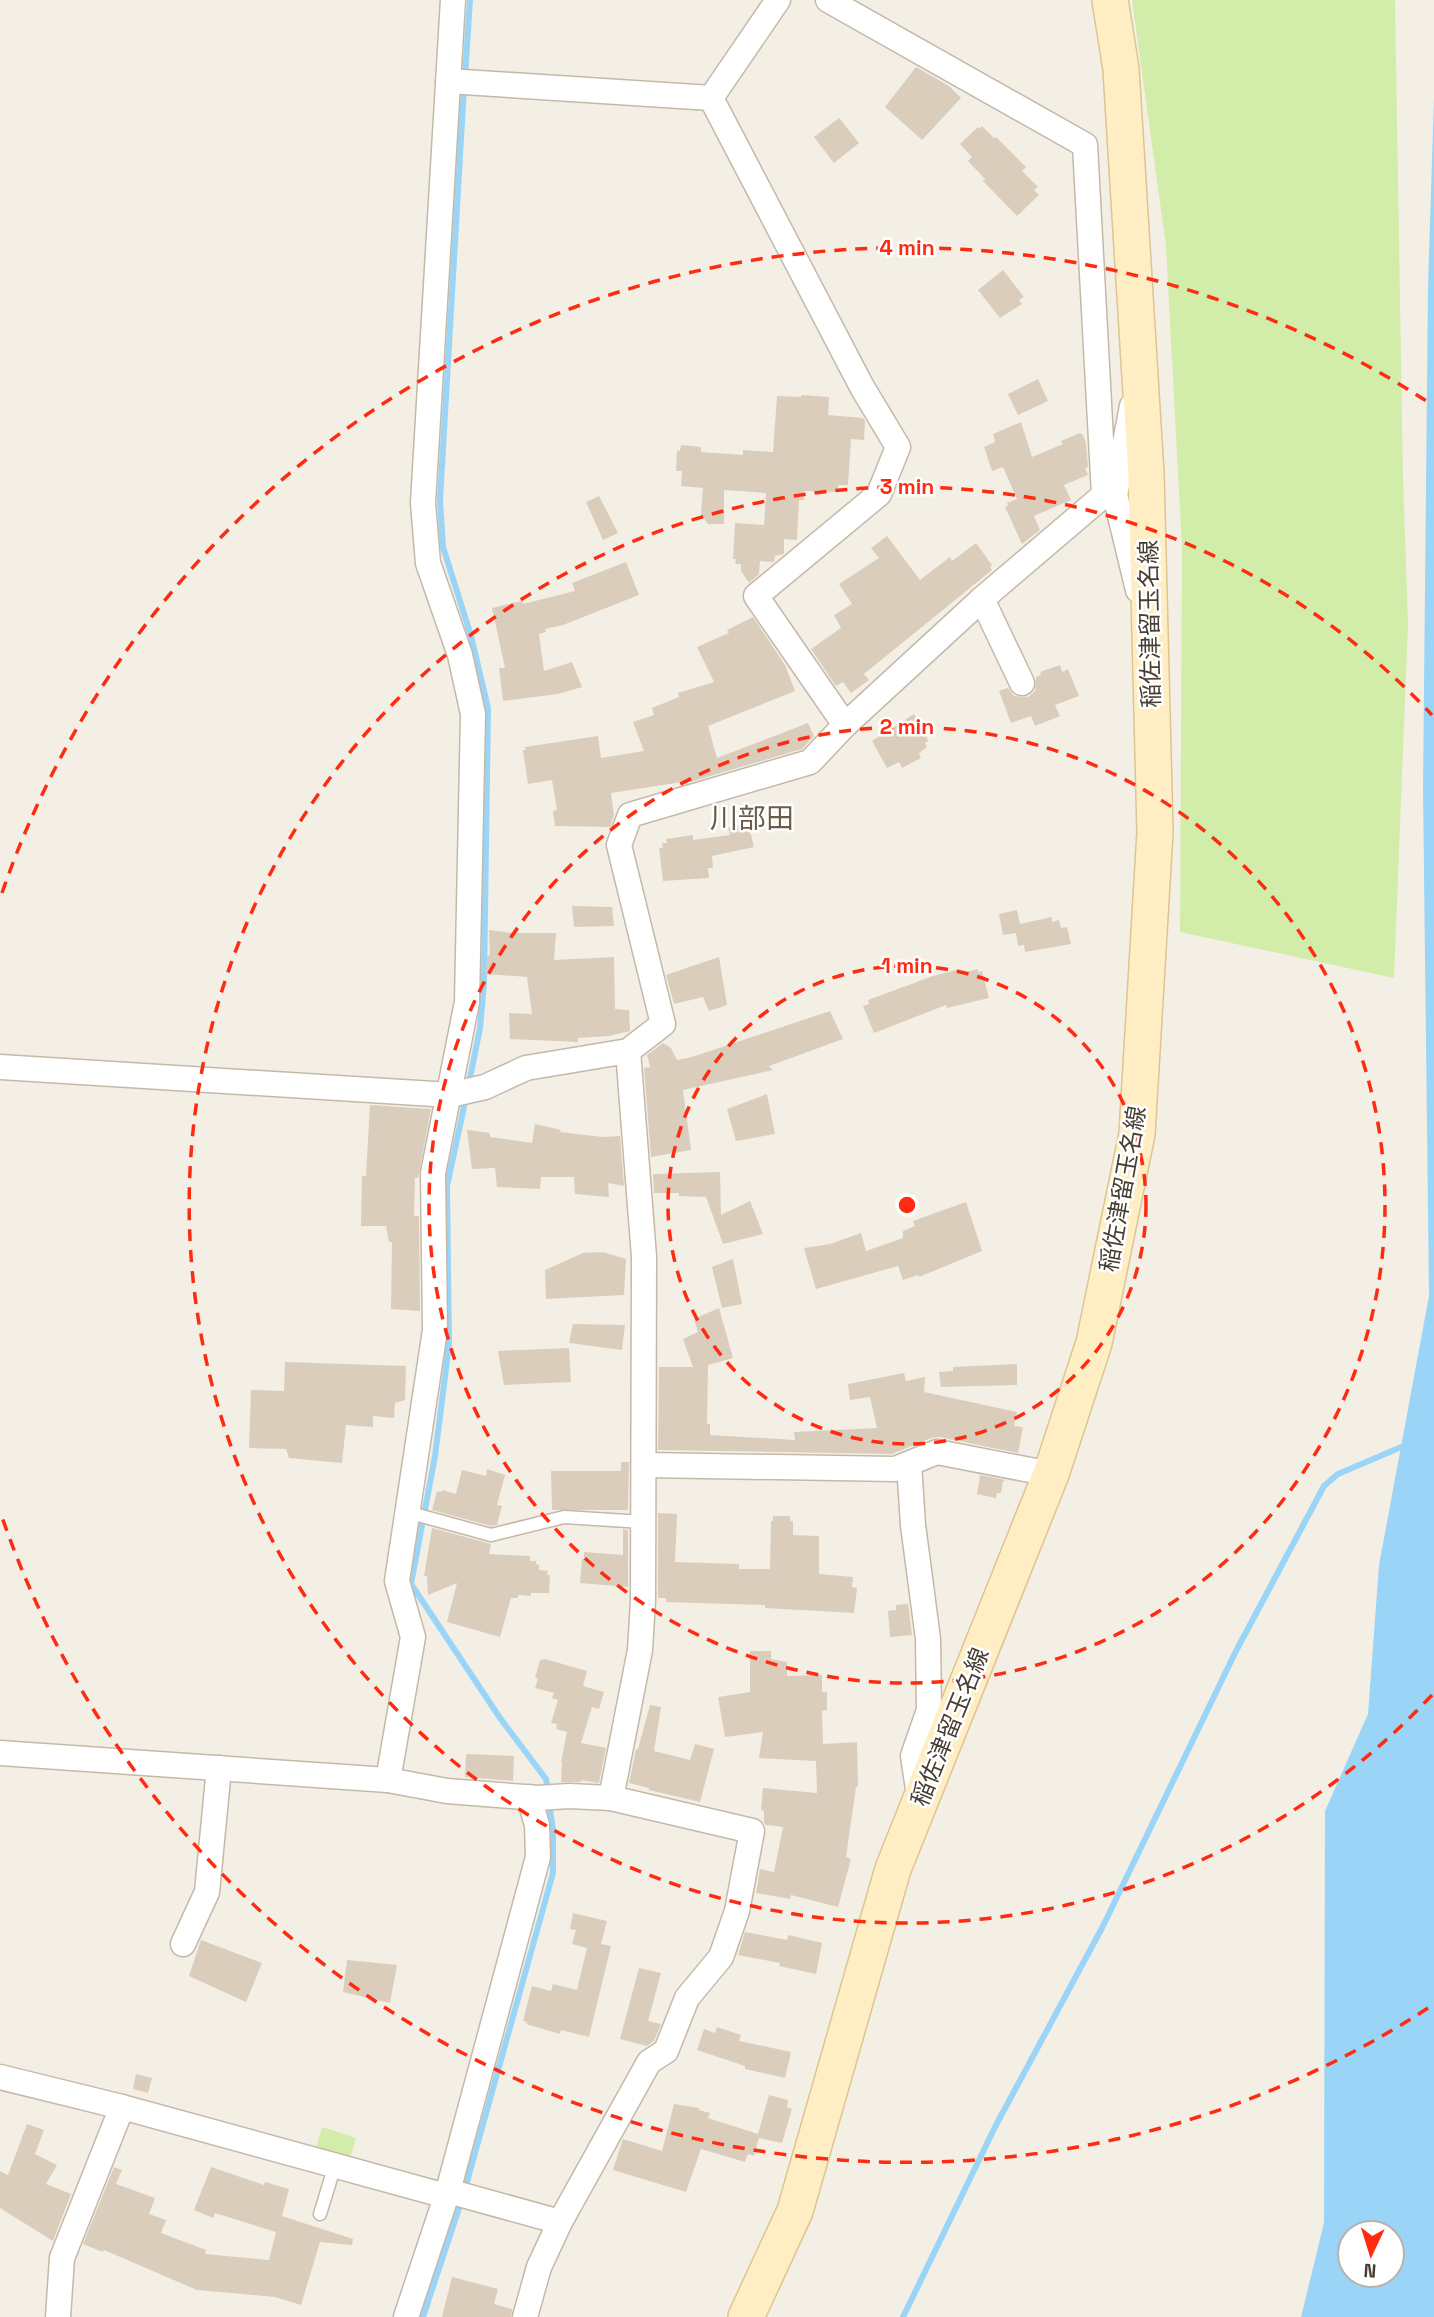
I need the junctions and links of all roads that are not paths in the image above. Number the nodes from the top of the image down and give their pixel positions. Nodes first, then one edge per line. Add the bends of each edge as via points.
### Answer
1 (453, 0) edge
2 (778, 0) edge
3 (828, 0) edge
4 (1110, 0) edge
5 (450, 81) junction
6 (711, 98) junction
7 (1140, 367) junction
8 (1109, 495) junction
9 (982, 599) junction
10 (1150, 636) junction
11 (1022, 683) dead end
12 (845, 725) junction
13 (628, 1051) junction
14 (0, 1067) edge
15 (450, 1095) junction
16 (909, 1464) junction
17 (645, 1465) junction
18 (1051, 1474) junction
19 (409, 1513) junction
20 (643, 1522) junction
21 (0, 1753) edge
22 (219, 1768) junction
23 (388, 1780) junction
24 (534, 1798) junction
25 (611, 1798) junction
26 (920, 1802) junction
27 (183, 1944) dead end
28 (0, 2077) edge
29 (122, 2107) junction
30 (335, 2165) junction
31 (447, 2193) junction
32 (320, 2214) dead end
33 (560, 2222) junction
34 (58, 2317) edge
35 (406, 2317) edge
36 (525, 2317) edge
37 (746, 2317) edge

1 - 5 street
2 - 6 street
3 - 8 street via 1084,145
4 - 7 main road, 稲佐津留玉名線 via 1121,69
5 - 6 street
5 - 15 street via 423,503 428,563 460,655 473,714 467,1002
6 - 12 street via 898,447 879,494 756,596
7 - 8 street
7 - 10 main road, 稲佐津留玉名線
8 - 9 street
8 - 10 street
9 - 11 street
9 - 12 street
10 - 18 main road, 稲佐津留玉名線 via 1154,832 1137,1134 1094,1343
12 - 13 street via 810,762 630,815 619,845 663,1024
13 - 15 street via 526,1068 485,1087
13 - 17 street via 644,1257
14 - 15 street
15 - 19 street via 433,1173 435,1330
16 - 17 street via 895,1469
16 - 18 street via 937,1452
16 - 26 street via 928,1639 929,1710 913,1756
17 - 20 street
18 - 26 main road, 稲佐津留玉名線
19 - 20 lane via 491,1535 564,1517
19 - 23 street via 397,1581 412,1637
20 - 25 street via 640,1650
21 - 22 street
22 - 23 street
22 - 27 street via 207,1892
23 - 24 street via 447,1791
24 - 25 street
24 - 31 street via 538,1857
25 - 33 street via 752,1832 737,1910 721,1957 687,1998 666,2050 649,2062
26 - 37 main road, 稲佐津留玉名線 via 893,1869 794,2211
28 - 29 street
29 - 30 street
29 - 34 street via 62,2258
30 - 31 street
30 - 32 lane
31 - 33 street
31 - 35 street
33 - 36 street

